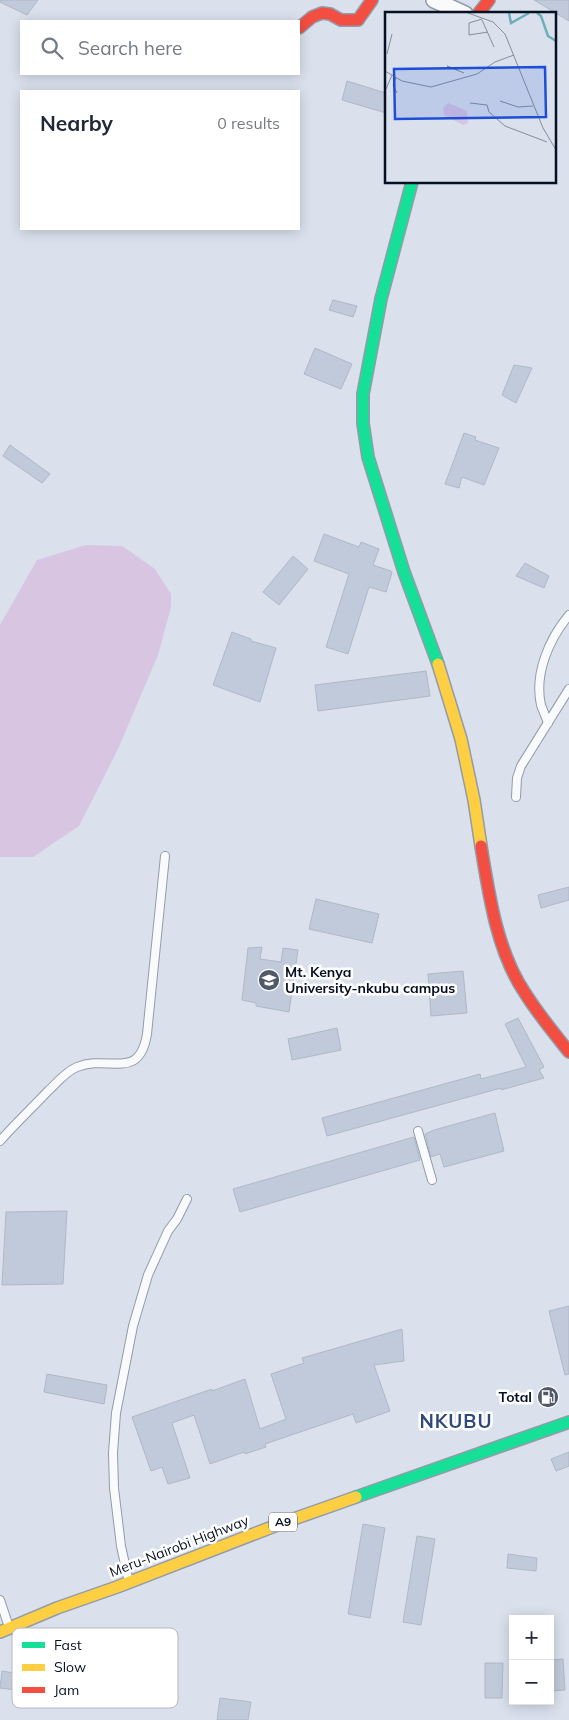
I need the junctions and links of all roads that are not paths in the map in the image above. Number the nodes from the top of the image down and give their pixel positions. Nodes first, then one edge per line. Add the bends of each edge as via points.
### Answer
1 (372, 0) edge
2 (434, 0) edge
3 (489, 0) edge
4 (461, 12) edge
5 (480, 12) edge
6 (300, 27) edge
7 (411, 184) edge
8 (569, 615) edge
9 (569, 689) edge
10 (548, 723) junction
11 (516, 797) dead end
12 (165, 856) dead end
13 (569, 1052) edge
14 (418, 1131) dead end
15 (0, 1141) edge
16 (432, 1180) dead end
17 (187, 1199) dead end
18 (569, 1422) edge
19 (129, 1582) junction
20 (0, 1600) edge
21 (5, 1630) edge

1 - 6 main road via 358,20 341,20 322,13
2 - 4 street
3 - 5 main road
7 - 13 main road via 381,300 367,370 363,422 368,458 461,738 503,949 524,992
8 - 10 lane via 548,650 540,676 541,706
9 - 10 lane
10 - 11 lane via 521,766 516,778
12 - 15 lane via 147,1034 142,1052 130,1063 96,1062 68,1072
14 - 16 lane
17 - 19 lane via 148,1274 133,1326 116,1413 114,1488
18 - 19 main road, Meru-Nairobi Highway / A9 via 285,1522
19 - 21 main road, Meru-Nairobi Highway / A9
20 - 21 lane

